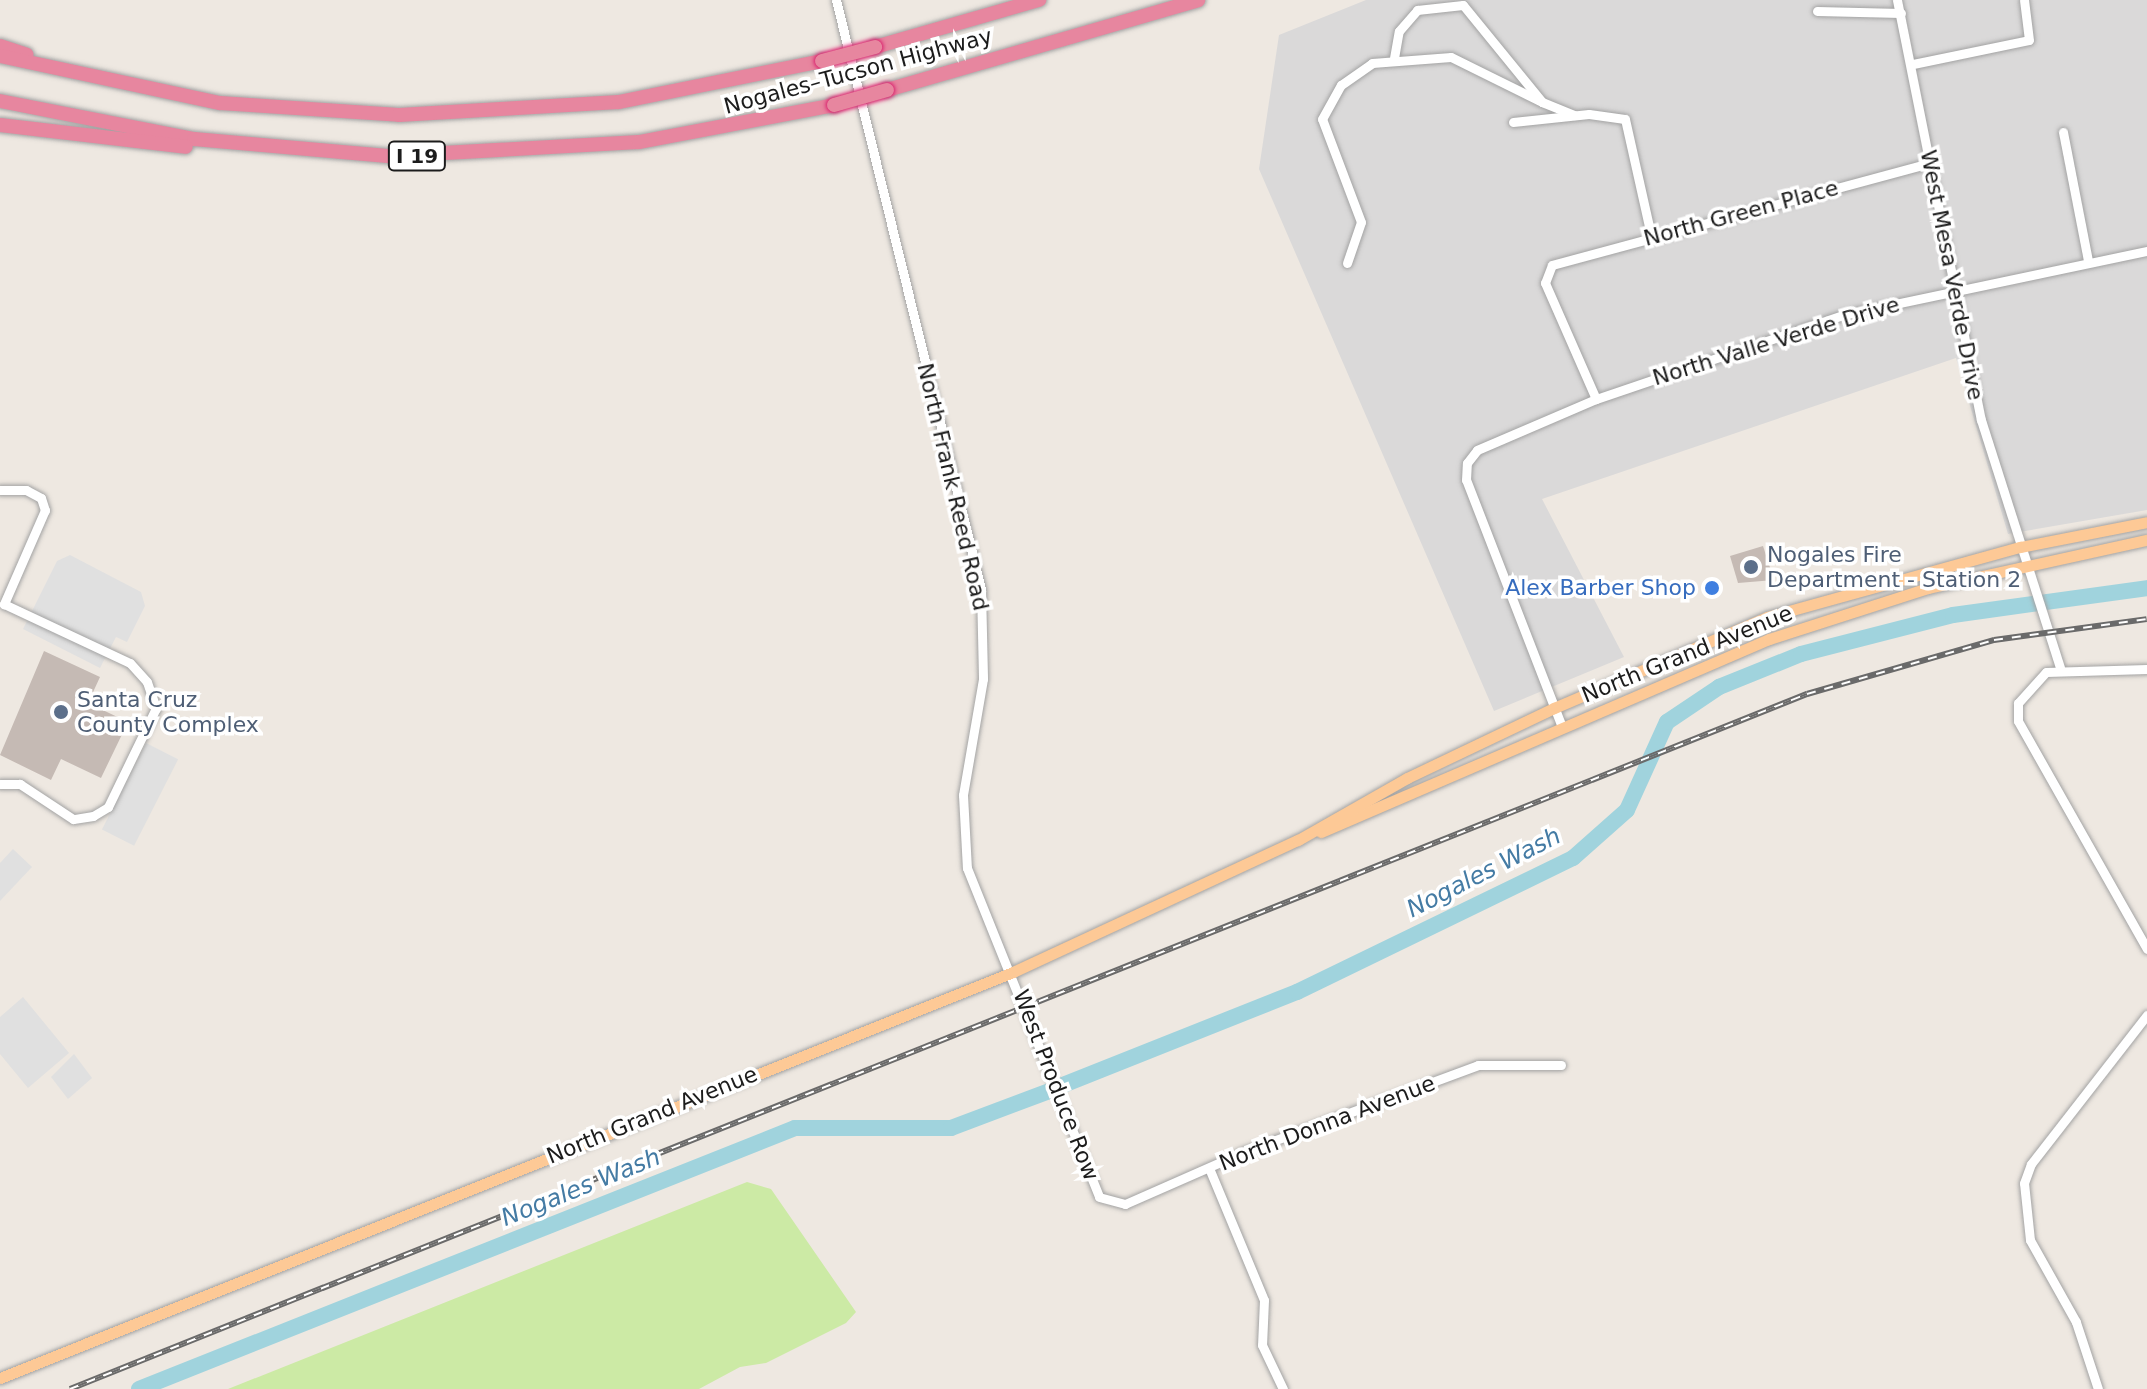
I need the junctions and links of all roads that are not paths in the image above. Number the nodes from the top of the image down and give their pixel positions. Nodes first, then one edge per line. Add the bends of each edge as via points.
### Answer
1 (836, 0) edge
2 (1039, 0) edge
3 (1198, 0) edge
4 (1897, 0) edge
5 (2024, 0) edge
6 (1817, 11) dead end
7 (1901, 13) junction
8 (0, 46) edge
9 (0, 56) edge
10 (1394, 58) junction
11 (1913, 64) junction
12 (162, 94) junction
13 (0, 101) edge
14 (1542, 102) junction
15 (1575, 115) junction
16 (1513, 122) dead end
17 (0, 125) edge
18 (2063, 132) dead end
19 (555, 150) junction
20 (1931, 163) junction
21 (1651, 235) junction
22 (2147, 251) edge
23 (2088, 261) junction
24 (1347, 263) dead end
25 (1952, 290) junction
26 (1596, 399) junction
27 (0, 490) edge
28 (2147, 522) edge
29 (2147, 540) edge
30 (2020, 547) junction
31 (2026, 567) junction
32 (2147, 669) edge
33 (2061, 670) junction
34 (1554, 708) junction
35 (1562, 727) junction
36 (0, 784) edge
37 (1298, 840) junction
38 (2147, 949) edge
39 (1013, 972) junction
40 (2147, 1015) edge
41 (1561, 1065) dead end
42 (1209, 1168) junction
43 (1099, 1197) joint
44 (0, 1378) edge
45 (1283, 1389) edge
46 (2098, 1389) edge

1 - 39 street, North Frank Reed Road via 981,589 983,679 962,831 978,905
2 - 12 highway, Nogales–Tucson Highway / I 19, bridge via 822,61 619,102 465,115 324,113
3 - 19 highway, Nogales–Tucson Highway / I 19, bridge via 834,105 713,131
4 - 7 street, West Mesa Verde Drive
5 - 11 street via 2029,40
6 - 7 street
7 - 11 street, West Mesa Verde Drive
8 - 12 highway
9 - 12 highway, Nogales–Tucson Highway / I 19
10 - 14 street via 1468,61
10 - 14 street via 1399,31 1417,10 1463,5
10 - 24 street via 1359,70 1322,112 1337,172 1361,222
11 - 20 street, West Mesa Verde Drive
13 - 19 highway, Nogales–Tucson Highway / I 19 via 117,127 269,148 390,156
14 - 15 street
15 - 16 street
15 - 21 street via 1625,119
17 - 19 highway via 357,161
18 - 23 street
20 - 21 street, North Green Place
20 - 25 street, West Mesa Verde Drive
21 - 26 street, North Green Place via 1552,265 1545,283
22 - 23 street, North Valle Verde Drive
23 - 25 street, North Valle Verde Drive
25 - 26 street, North Valle Verde Drive via 1843,315
25 - 30 street, West Mesa Verde Drive via 1981,420
26 - 34 street, North Valle Verde Drive via 1477,450 1467,463 1466,480
27 - 36 street via 26,490 41,498 45,510 4,604 130,663 147,682 156,708 108,807 93,816 73,819 20,784
28 - 30 main road, North Grand Avenue
29 - 31 main road, North Grand Avenue
30 - 31 street, West Mesa Verde Drive
30 - 34 main road, North Grand Avenue via 1767,617
31 - 33 street, West Mesa Verde Drive
31 - 35 main road, North Grand Avenue via 1928,588 1769,639
32 - 33 street
33 - 38 street via 2046,672 2018,703 2018,721
34 - 35 street
34 - 37 main road, North Grand Avenue via 1407,778
35 - 37 main road, North Grand Avenue via 1359,820
37 - 39 main road, North Grand Avenue
39 - 43 street, West Produce Row
39 - 44 main road, North Grand Avenue
40 - 46 street via 2031,1164 2024,1183 2030,1240 2076,1322
41 - 42 street, North Donna Avenue via 1478,1065
42 - 43 street, North Donna Avenue via 1125,1204
42 - 45 street via 1264,1300 1262,1345

